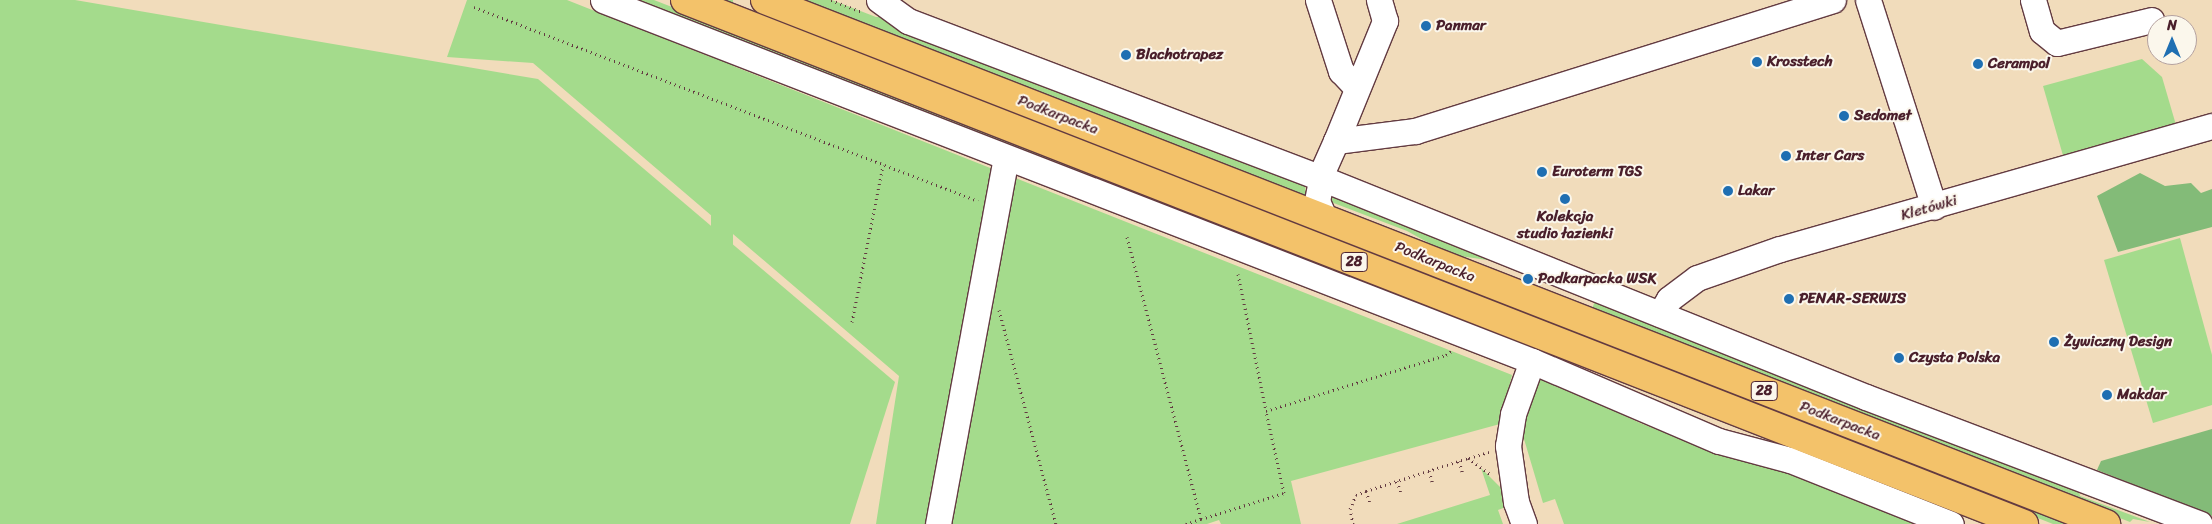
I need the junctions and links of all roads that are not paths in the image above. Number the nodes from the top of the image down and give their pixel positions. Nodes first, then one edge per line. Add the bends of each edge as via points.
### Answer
1 (603, 0) edge
2 (684, 0) edge
3 (765, 0) edge
4 (1318, 0) edge
5 (1378, 0) edge
6 (1833, 0) edge
7 (1868, 0) edge
8 (2033, 0) edge
9 (874, 7) edge
10 (2147, 21) edge
11 (1356, 87) junction
12 (2212, 126) edge
13 (1336, 141) junction
14 (1006, 158) junction
15 (1321, 178) junction
16 (1934, 207) junction
17 (1324, 219) junction
18 (1660, 314) junction
19 (1532, 361) junction
20 (1519, 508) edge
21 (938, 524) edge
22 (1951, 524) edge
23 (2024, 524) edge
24 (2106, 524) edge
25 (2200, 524) edge

1 - 14 street
2 - 23 main road, Podkarpacka / 28
3 - 17 main road, Podkarpacka / 28
4 - 11 street via 1341,71
5 - 11 street via 1385,21
6 - 13 street via 1415,131
7 - 16 street
8 - 10 street via 2042,31 2057,43
9 - 15 street
11 - 13 street
12 - 16 street, Kletówki
13 - 15 street
14 - 19 street
14 - 21 street
15 - 17 street via 1317,201
15 - 18 street
16 - 18 street, Kletówki via 1780,249 1697,278 1668,299
17 - 24 main road, Podkarpacka / 28
18 - 25 street via 1881,403
19 - 20 street via 1509,430 1509,460
19 - 22 street via 1719,441 1790,460

